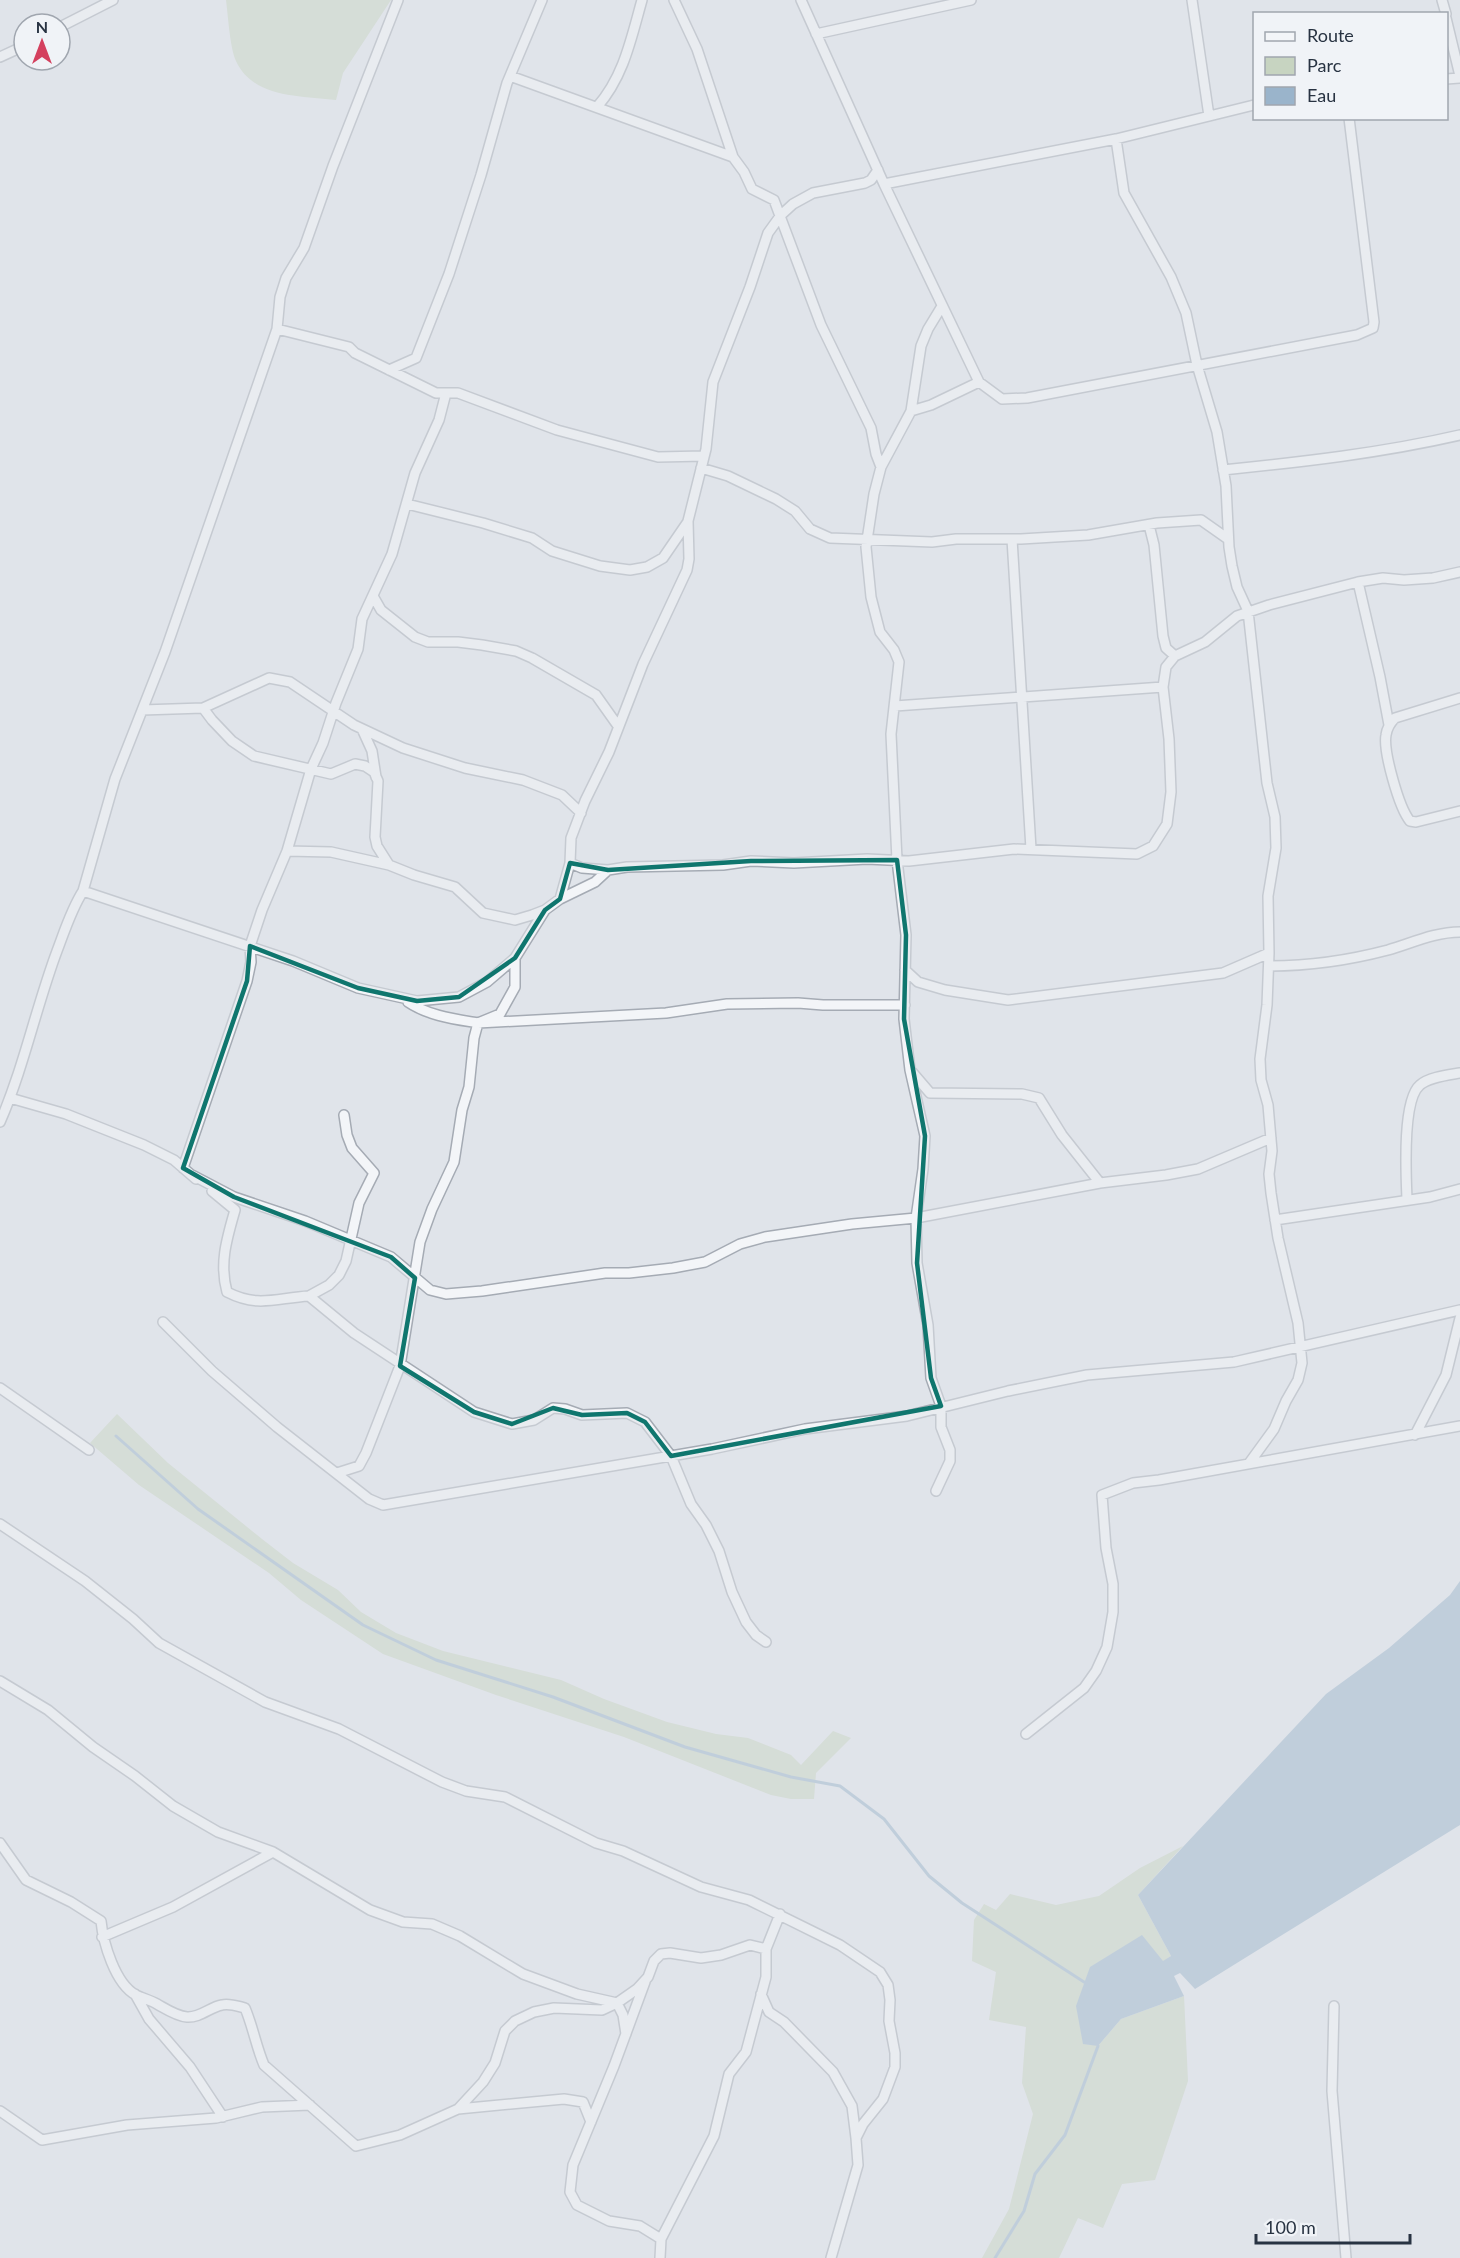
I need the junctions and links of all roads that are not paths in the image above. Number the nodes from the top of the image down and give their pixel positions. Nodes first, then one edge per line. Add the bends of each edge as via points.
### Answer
1 (113, 0) edge
2 (398, 0) edge
3 (542, 0) edge
4 (642, 0) edge
5 (674, 0) edge
6 (801, 0) edge
7 (971, 0) edge
8 (1192, 0) edge
9 (72, 21) edge
10 (1448, 25) edge
11 (816, 34) junction
12 (510, 76) junction
13 (1460, 77) edge
14 (1253, 105) edge
15 (597, 107) junction
16 (1209, 116) junction
17 (1349, 120) edge
18 (1116, 139) junction
19 (733, 157) junction
20 (878, 170) junction
21 (884, 184) junction
22 (781, 215) junction
23 (942, 306) junction
24 (277, 329) junction
25 (1197, 366) junction
26 (389, 370) junction
27 (979, 382) junction
28 (446, 393) junction
29 (911, 411) junction
30 (1460, 435) edge
31 (704, 456) junction
32 (881, 467) junction
33 (701, 468) junction
34 (1223, 470) junction
35 (406, 504) junction
36 (688, 521) junction
37 (1149, 525) junction
38 (1012, 539) junction
39 (1228, 539) junction
40 (867, 540) junction
41 (1460, 572) edge
42 (1358, 582) junction
43 (373, 596) junction
44 (1248, 611) junction
45 (1175, 656) junction
46 (1163, 687) junction
47 (1022, 698) junction
48 (1460, 699) edge
49 (895, 706) junction
50 (204, 708) junction
51 (142, 710) junction
52 (333, 711) junction
53 (1389, 725) junction
54 (618, 726) junction
55 (362, 729) junction
56 (311, 769) junction
57 (377, 779) junction
58 (1460, 811) edge
59 (581, 813) junction
60 (1031, 849) junction
61 (286, 851) junction
62 (897, 860) junction
63 (570, 863) junction
64 (389, 865) junction
65 (608, 870) junction
66 (83, 891) junction
67 (560, 899) junction
68 (545, 910) junction
69 (1460, 932) edge
70 (250, 946) junction
71 (1269, 953) junction
72 (515, 958) junction
73 (1269, 966) junction
74 (905, 970) junction
75 (401, 997) junction
76 (904, 1005) junction
77 (478, 1023) junction
78 (910, 1070) junction
79 (1460, 1073) edge
80 (10, 1098) junction
81 (344, 1115) dead end
82 (0, 1122) edge
83 (1271, 1138) junction
84 (183, 1168) junction
85 (192, 1175) junction
86 (1100, 1183) junction
87 (1460, 1189) edge
88 (1407, 1199) junction
89 (916, 1218) junction
90 (1275, 1220) junction
91 (350, 1241) junction
92 (415, 1278) junction
93 (309, 1296) junction
94 (1460, 1310) edge
95 (1460, 1318) edge
96 (163, 1322) dead end
97 (1300, 1346) junction
98 (400, 1365) junction
99 (0, 1388) edge
100 (941, 1406) junction
101 (1460, 1426) edge
102 (1415, 1435) junction
103 (89, 1450) dead end
104 (671, 1456) junction
105 (1250, 1462) junction
106 (338, 1473) junction
107 (936, 1491) dead end
108 (0, 1524) edge
109 (766, 1642) dead end
110 (0, 1682) edge
111 (1026, 1734) dead end
112 (0, 1843) edge
113 (273, 1852) junction
114 (780, 1914) junction
115 (102, 1937) junction
116 (766, 1949) junction
117 (648, 1977) junction
118 (135, 1994) junction
119 (761, 1994) junction
120 (617, 2003) junction
121 (1334, 2006) dead end
122 (626, 2034) junction
123 (310, 2105) junction
124 (458, 2109) junction
125 (0, 2111) edge
126 (223, 2117) junction
127 (591, 2122) junction
128 (856, 2138) junction
129 (662, 2239) junction
130 (660, 2258) edge
131 (831, 2258) edge
132 (1346, 2258) edge

1 - 9 street
2 - 24 street via 304,248 286,278
3 - 12 street
4 - 15 street via 627,57 610,93
5 - 19 street via 697,49
6 - 11 street
7 - 11 street
8 - 16 street
10 - 13 street
11 - 20 street
12 - 15 street
12 - 26 street via 449,274 416,358
14 - 16 street
15 - 19 street
16 - 18 street
17 - 25 street via 1372,328 1357,335
18 - 21 street
18 - 25 street via 1124,193 1171,277 1186,314
19 - 22 street via 752,189 774,200
20 - 21 street
20 - 22 street via 865,183 813,193
21 - 23 street
22 - 31 street via 768,233 713,382
22 - 32 street via 821,325 871,428
23 - 27 street
23 - 29 street via 921,346
24 - 26 street via 349,347
24 - 51 street
25 - 27 street via 1012,400 1002,399
25 - 34 street via 1217,432
26 - 28 street via 436,393
27 - 29 street
28 - 31 street via 458,393 557,430 629,451 658,457
28 - 35 street
29 - 32 street
30 - 34 street via 1356,454
31 - 33 street
32 - 40 street
33 - 36 street
33 - 40 street via 776,499 795,511 810,529 830,538
34 - 39 street
35 - 36 street via 523,535 552,551 600,566 630,570 663,558
35 - 43 street via 392,554
36 - 54 street via 687,570
37 - 38 street via 1088,535
37 - 39 street via 1201,520
37 - 45 street via 1163,636 1166,648
38 - 40 street
38 - 47 street
39 - 44 street via 1237,587
40 - 49 street via 867,565 879,632 899,662
41 - 42 street via 1433,578
42 - 44 street
42 - 53 street
43 - 52 street via 362,619 358,649
43 - 54 street via 381,610 415,637 428,642 458,642 516,651 532,658 597,695
44 - 45 street via 1205,642
44 - 71 street via 1267,783 1275,817 1276,848 1268,896
45 - 46 street via 1166,667
46 - 47 street
46 - 60 street via 1171,792 1167,824 1153,846 1137,855
47 - 49 street
47 - 60 street
48 - 53 street via 1404,714
49 - 62 street via 891,734
50 - 51 street
50 - 52 street via 269,678 290,682
50 - 56 street via 232,741 254,756
51 - 66 street via 115,779
52 - 55 street
52 - 56 street
53 - 58 street via 1385,736 1396,794 1410,821
54 - 59 street
55 - 57 street via 372,751
55 - 59 street via 465,768 523,780 562,795
56 - 57 street via 332,774 355,764 374,772
56 - 61 street
57 - 64 street via 375,837
59 - 63 street via 571,838
60 - 62 street
61 - 64 street via 331,852
61 - 70 street
62 - 65 street via 750,861
62 - 74 street via 906,935
63 - 65 street
63 - 67 street
64 - 68 street via 455,887 483,913 515,920
65 - 67 street via 595,882
66 - 70 street
66 - 80 street via 73,907 44,987
67 - 68 street
68 - 72 street
69 - 73 street via 1302,966
70 - 75 street via 358,988
70 - 84 street via 247,981
71 - 73 street
71 - 74 street via 1223,973 1008,1000 945,990 918,982
72 - 75 street via 487,982 459,997 417,1001
72 - 77 street via 515,987 500,1014
73 - 83 street via 1260,1059
74 - 76 street
75 - 77 street via 420,1010
76 - 77 street via 727,1004 666,1013
76 - 78 street
77 - 92 street via 453,1162 420,1242
78 - 86 street via 930,1093 1022,1094 1039,1098
78 - 89 street via 925,1136
79 - 88 street via 1421,1083 1411,1094 1406,1146
80 - 82 street
80 - 84 street via 66,1114 144,1144
81 - 91 street via 352,1148 374,1173 358,1203
83 - 86 street via 1198,1169
83 - 90 street via 1269,1174
84 - 85 street
85 - 91 street via 234,1197
85 - 93 street via 235,1210 223,1255 227,1292 259,1302
86 - 89 street
87 - 88 street
88 - 90 street
89 - 92 street via 765,1237 740,1244 705,1262 673,1268 605,1273 482,1292 446,1294 430,1290
89 - 100 street via 917,1263 932,1378
90 - 97 street
91 - 92 street via 391,1257
91 - 93 street via 339,1275 329,1286
92 - 98 street
93 - 98 street via 354,1334
94 - 97 street
95 - 102 street via 1446,1375
96 - 106 street via 276,1427
97 - 100 street via 1234,1362 1087,1375
97 - 105 street via 1298,1380 1274,1429
98 - 104 street via 474,1412 512,1424 534,1420 553,1408 582,1415 627,1413 645,1422
98 - 106 street via 359,1466
99 - 103 street
100 - 104 street via 907,1416 806,1429
100 - 107 street via 941,1427 951,1461
101 - 102 street
102 - 105 street
104 - 106 street via 383,1505 369,1499
104 - 109 street via 691,1504 719,1551 746,1622
105 - 111 street via 1133,1483 1102,1495 1113,1584 1107,1647 1084,1689
108 - 114 street via 85,1581 159,1643 266,1702 339,1729 442,1782 466,1791 505,1797 596,1843
110 - 113 street via 48,1710 173,1806 218,1832
112 - 115 street via 26,1880 101,1921
113 - 115 street via 173,1907
113 - 120 street via 370,1910 403,1922 432,1924 523,1974 577,1994
114 - 116 street
114 - 128 street via 840,1945 880,1972 888,1985 895,2067 883,2099
115 - 118 street via 125,1985
116 - 117 street via 750,1946 701,1958 661,1954
116 - 119 street via 766,1977
117 - 120 street
117 - 122 street
118 - 123 street via 189,2017 220,2005 244,2008 264,2065
118 - 126 street via 149,2019 190,2067
119 - 128 street via 769,2012 833,2072 852,2106
119 - 129 street via 746,2052 729,2074 714,2136
120 - 122 street
120 - 124 street via 602,2010 554,2008 515,2020 505,2031 495,2063 483,2082
121 - 132 street via 1332,2091
122 - 127 street
123 - 124 street via 356,2146 400,2135
123 - 126 street via 262,2107
124 - 127 street via 564,2099 583,2102
125 - 126 street via 42,2140 127,2125
127 - 129 street via 573,2165 570,2192 577,2205 609,2221 640,2226
128 - 131 street via 858,2165
129 - 130 street

